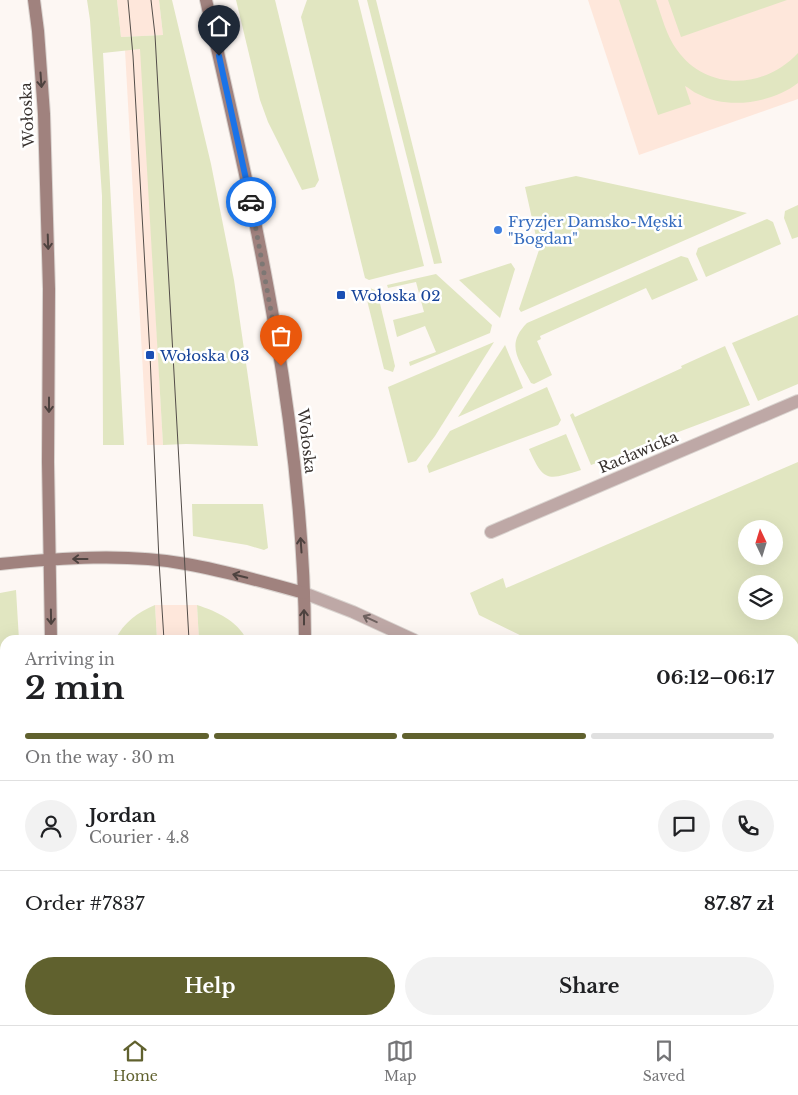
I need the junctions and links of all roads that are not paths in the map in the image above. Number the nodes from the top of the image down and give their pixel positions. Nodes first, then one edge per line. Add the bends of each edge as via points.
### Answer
1 (34, 0) edge
2 (206, 0) edge
3 (798, 401) edge
4 (491, 532) dead end
5 (50, 559) junction
6 (0, 564) edge
7 (304, 594) junction
8 (51, 635) edge
9 (304, 635) edge
10 (403, 635) edge

1 -> 5 main road, Wołoska via 44,114 49,289
7 -> 2 main road, Wołoska via 294,462 282,375 240,150
3 - 4 street, Racławicka
5 - 6 main road
7 -> 5 main road via 185,563 130,558
5 -> 8 main road, Wołoska
9 -> 7 main road, Wołoska
10 -> 7 street

